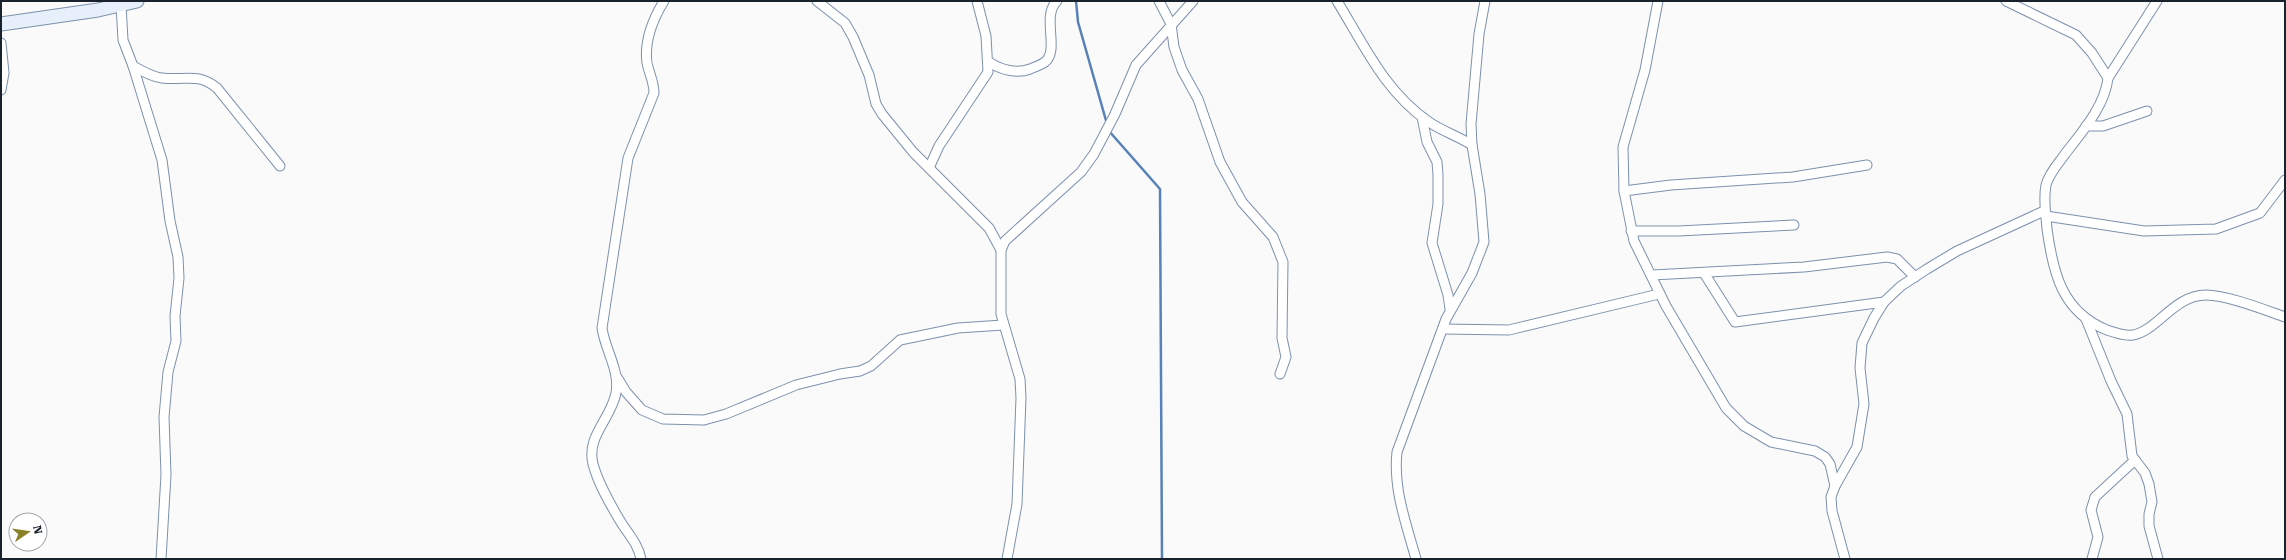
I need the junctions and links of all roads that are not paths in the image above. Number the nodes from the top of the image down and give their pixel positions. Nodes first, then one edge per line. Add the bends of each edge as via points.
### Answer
1 (137, 1) edge
2 (664, 1) edge
3 (817, 1) edge
4 (977, 1) edge
5 (1057, 1) edge
6 (1159, 1) edge
7 (1193, 1) edge
8 (1348, 1) edge
9 (1484, 1) edge
10 (1658, 1) edge
11 (2006, 1) edge
12 (2157, 1) edge
13 (1338, 3) edge
14 (119, 4) edge
15 (1, 24) edge
16 (1170, 24) junction
17 (1, 43) edge
18 (989, 62) junction
19 (133, 66) junction
20 (2108, 78) junction
21 (1, 90) edge
22 (2147, 111) dead end
23 (1422, 117) junction
24 (2086, 126) junction
25 (1472, 145) junction
26 (1867, 164) dead end
27 (280, 166) dead end
28 (929, 168) junction
29 (2285, 180) edge
30 (1624, 192) junction
31 (2045, 214) junction
32 (1794, 226) dead end
33 (1631, 231) junction
34 (1000, 250) junction
35 (1704, 273) junction
36 (1652, 275) junction
37 (1915, 277) junction
38 (1659, 294) junction
39 (1884, 302) junction
40 (1450, 309) junction
41 (2285, 317) edge
42 (2086, 319) junction
43 (1003, 325) junction
44 (1443, 329) junction
45 (1280, 374) dead end
46 (617, 377) junction
47 (2135, 460) junction
48 (1835, 486) junction
49 (161, 559) edge
50 (641, 559) edge
51 (1007, 559) edge
52 (1416, 559) edge
53 (1845, 559) edge
54 (2092, 559) edge
55 (2158, 559) edge

1 - 14 street
2 - 46 street via 652,24 646,48 654,93 628,158 602,328
3 - 28 street via 845,23 870,76 879,109
4 - 18 street via 986,36
5 - 18 street via 1051,9 1050,54 1044,63 1015,72
6 - 16 street
7 - 16 street
8 - 13 street
9 - 25 street via 1472,100
10 - 30 street via 1645,70 1623,147
11 - 20 street via 2076,35 2092,53
12 - 20 street
13 - 23 street via 1392,89
14 - 15 street
14 - 19 street via 123,40
16 - 34 street via 1136,65 1120,104 1094,154 1081,172 1004,241
16 - 45 street via 1174,47 1185,77 1198,99 1220,162 1242,202 1273,237 1283,262 1282,338 1286,358
17 - 21 street via 4,73
18 - 28 street via 985,79 938,146
19 - 27 street via 160,78 195,77 207,80 217,88
19 - 49 street via 162,160 179,266 175,304 176,341 168,372 164,417 166,475
20 - 24 street via 2104,95
22 - 24 street via 2103,126
23 - 25 street
23 - 40 street via 1426,142 1438,167 1438,204 1432,244
24 - 31 street via 2048,179 2044,198
25 - 40 street via 1484,242 1472,272
26 - 30 street via 1788,178 1671,185
28 - 34 street via 989,228
29 - 31 street via 2260,213 2216,229 2144,231
30 - 33 street
31 - 37 street via 1957,252
31 - 42 street via 2058,283 2067,299
32 - 33 street
33 - 36 street
34 - 43 street
35 - 36 street
35 - 37 street via 1804,267 1887,257 1897,259
35 - 39 street via 1734,322
36 - 38 street
37 - 39 street
38 - 44 street via 1509,330
38 - 48 street via 1726,408 1744,426 1771,442 1815,451 1825,457 1830,464
39 - 48 street via 1862,343 1860,368 1864,404 1857,447
40 - 44 street
41 - 42 street via 2226,298 2206,295 2169,310 2147,329 2132,335 2119,334
42 - 47 street via 2111,381 2128,414 2131,453
43 - 46 street via 958,328 900,340 871,366 860,371 796,385 726,414 704,420 663,419 642,410
43 - 51 street via 1020,379 1021,423 1017,504
44 - 52 street via 1397,452 1395,471 1401,509
46 - 50 street via 616,394 609,414 591,448 593,464 604,491 638,547
47 - 54 street via 2095,497 2091,510 2098,538
47 - 55 street via 2145,473 2149,484 2152,502 2149,526
48 - 53 street via 1831,497 1832,511

